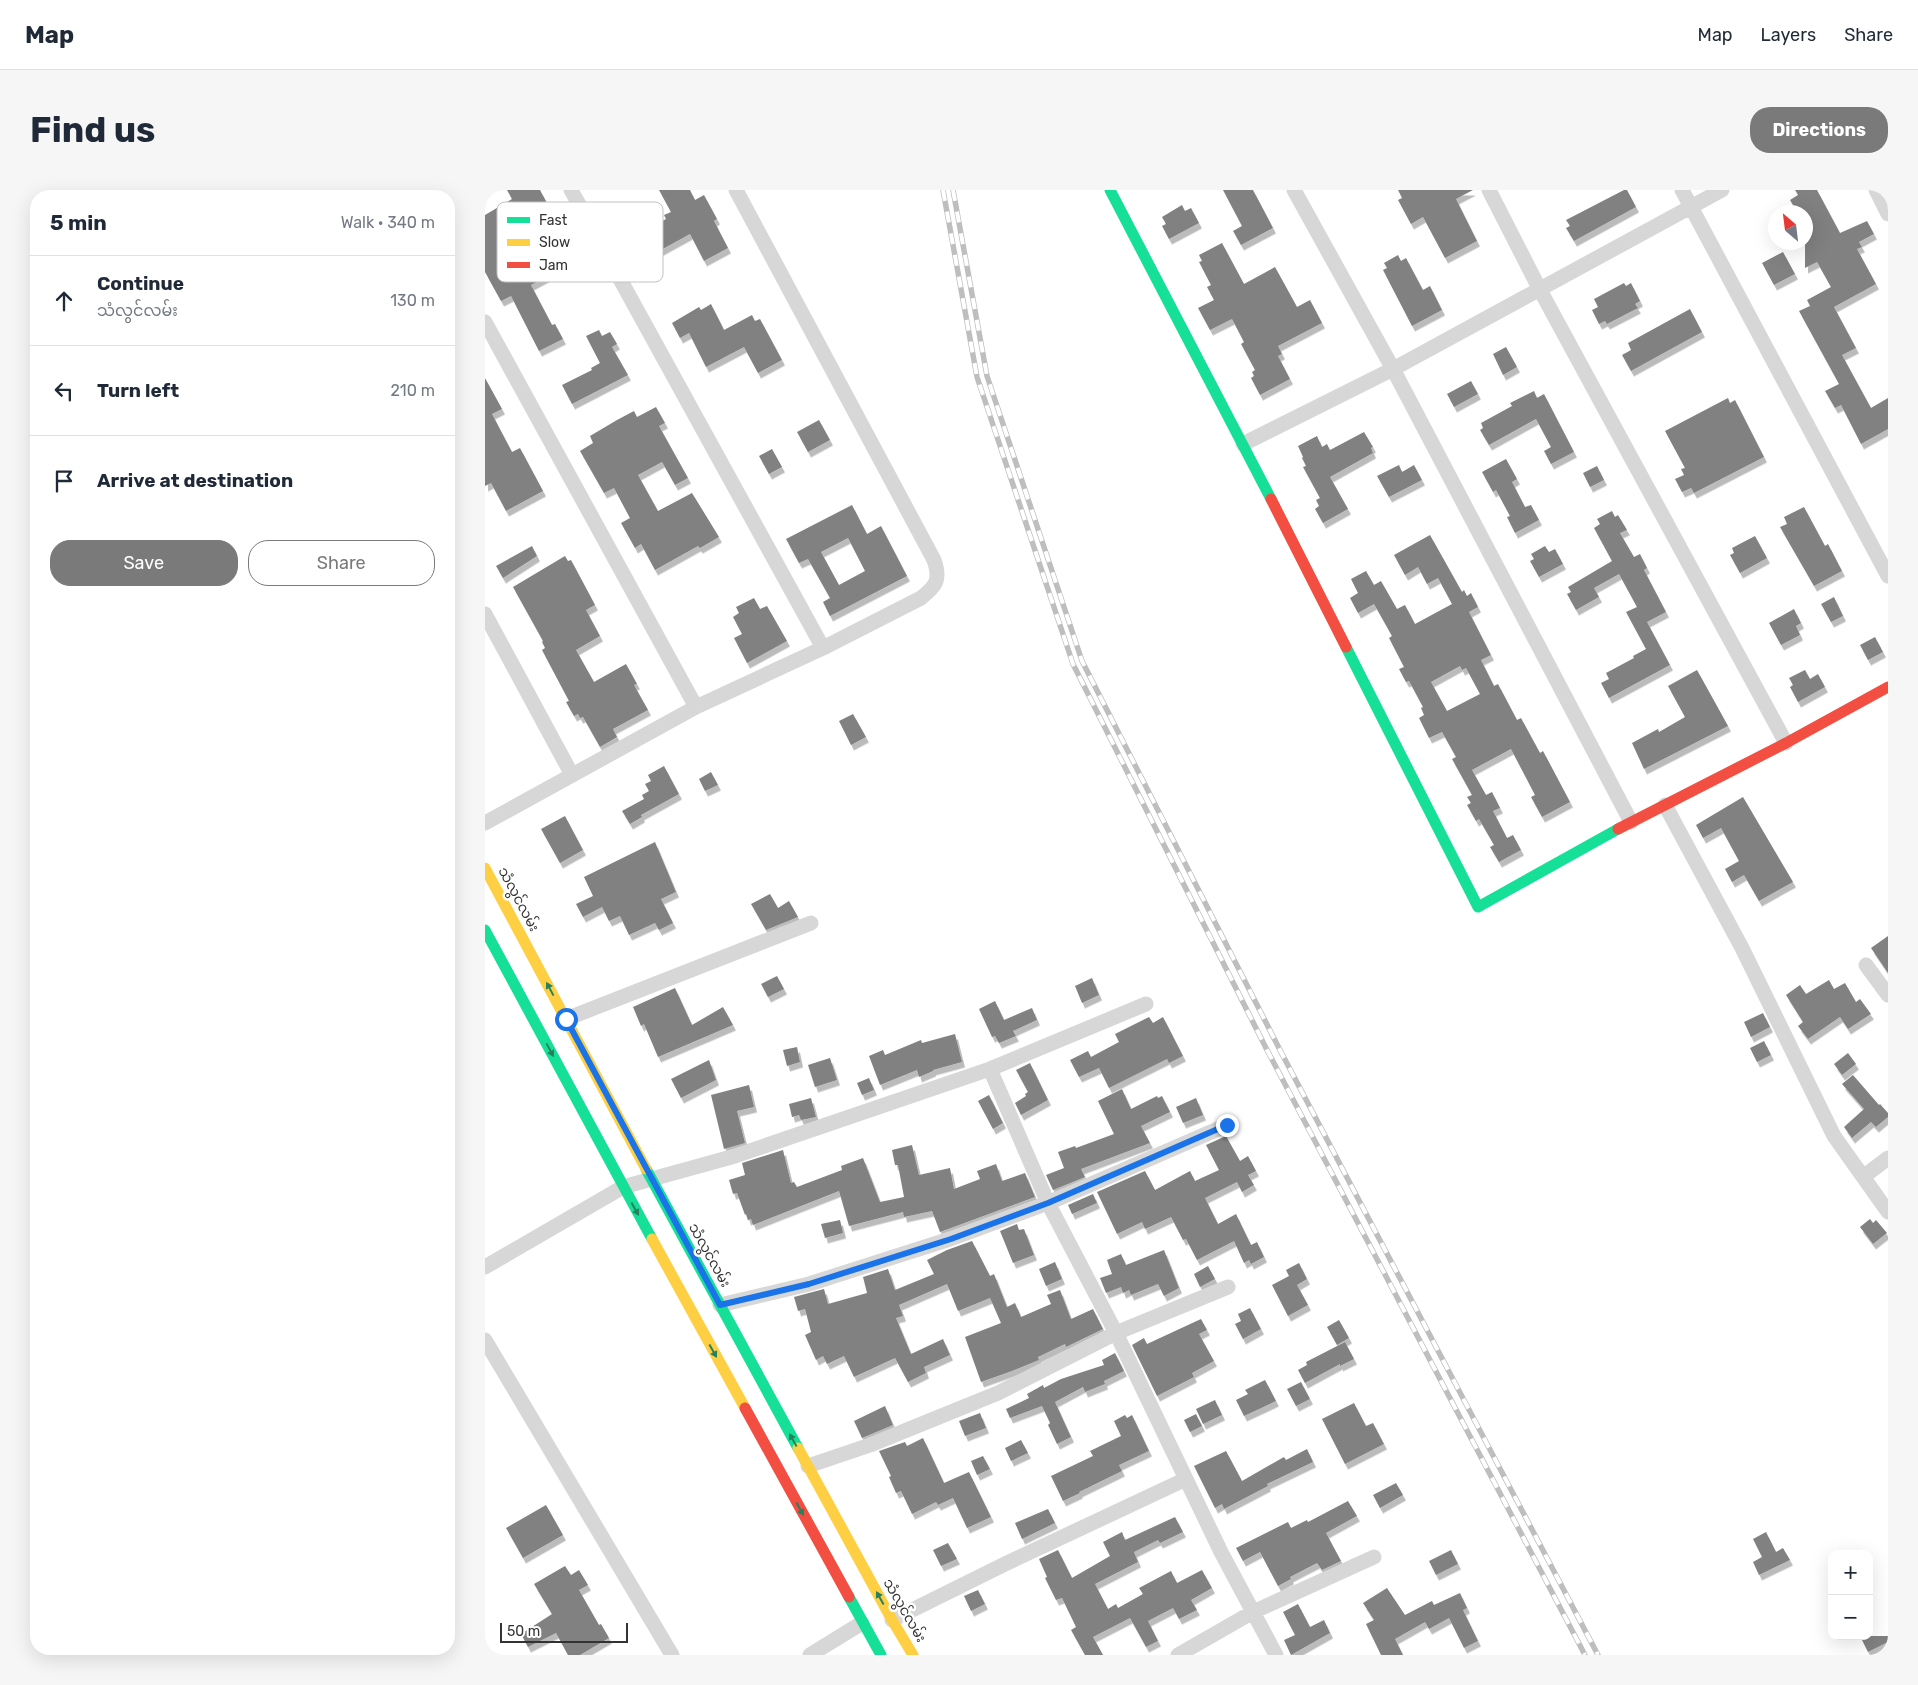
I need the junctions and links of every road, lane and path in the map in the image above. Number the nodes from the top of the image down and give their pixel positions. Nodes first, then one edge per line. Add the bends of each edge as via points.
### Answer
1 (571, 190) edge
2 (736, 190) edge
3 (1110, 190) edge
4 (1294, 190) edge
5 (1489, 190) edge
6 (1682, 190) edge
7 (1722, 190) edge
8 (1875, 190) edge
9 (578, 202) edge
10 (1691, 207) junction
11 (1888, 214) edge
12 (622, 282) edge
13 (1539, 288) junction
14 (485, 322) edge
15 (1393, 369) junction
16 (1243, 444) junction
17 (1888, 576) edge
18 (485, 614) edge
19 (823, 648) junction
20 (1888, 687) edge
21 (696, 707) junction
22 (1786, 743) junction
23 (572, 775) junction
24 (1665, 804) junction
25 (1631, 822) junction
26 (485, 823) edge
27 (485, 868) edge
28 (811, 922) dead end
29 (485, 930) edge
30 (1866, 965) dead end
31 (1888, 996) edge
32 (1146, 1004) dead end
33 (566, 1019) junction
34 (990, 1069) junction
35 (1227, 1125) dead end
36 (1888, 1158) edge
37 (1863, 1177) junction
38 (652, 1180) junction
39 (623, 1187) junction
40 (1048, 1203) junction
41 (1888, 1212) edge
42 (485, 1266) edge
43 (1228, 1287) dead end
44 (720, 1305) junction
45 (1116, 1333) junction
46 (485, 1340) edge
47 (808, 1466) junction
48 (1186, 1479) junction
49 (1374, 1557) dead end
50 (1253, 1612) junction
51 (892, 1620) junction
52 (862, 1623) junction
53 (672, 1655) edge
54 (810, 1655) edge
55 (881, 1655) edge
56 (913, 1655) edge
57 (1178, 1655) edge
58 (1276, 1655) edge

1 - 9 street
2 - 19 street via 938,570 937,582 921,598
3 - 16 main road
4 - 15 street
5 - 13 street
6 - 10 street
7 - 10 street
8 - 11 street
10 - 13 street
10 - 17 street
12 - 19 street
13 - 15 street
13 - 22 street
14 - 21 street
15 - 16 street
15 - 25 street
16 - 25 main road via 1478,907
18 - 23 street
19 - 21 street
20 - 22 main road
21 - 23 street
22 - 24 main road
23 - 26 street
24 - 25 main road
24 - 37 street via 1742,948 1834,1136
33 -> 27 main road, သံလွင်လမ်း
28 - 33 street
29 -> 39 main road
30 - 31 street
32 - 34 street
33 - 38 main road, သံလွင်လမ်း
34 - 38 street via 735,1156
34 - 40 street
35 - 40 street
36 - 37 street
37 - 41 street
38 - 39 street
38 - 44 main road, သံလွင်လမ်း
39 - 42 street
39 -> 52 main road
40 - 44 street via 951,1239 809,1284
40 - 45 street
43 - 45 street
47 -> 44 main road, သံလွင်လမ်း
45 - 47 street via 998,1393 870,1445
45 - 48 street
46 - 53 street
51 -> 47 main road, သံလွင်လမ်း
48 - 50 street
48 - 51 street
49 - 50 street
50 - 57 street
50 - 58 street
51 - 56 main road, သံလွင်လမ်း
52 - 54 street
52 - 55 main road

